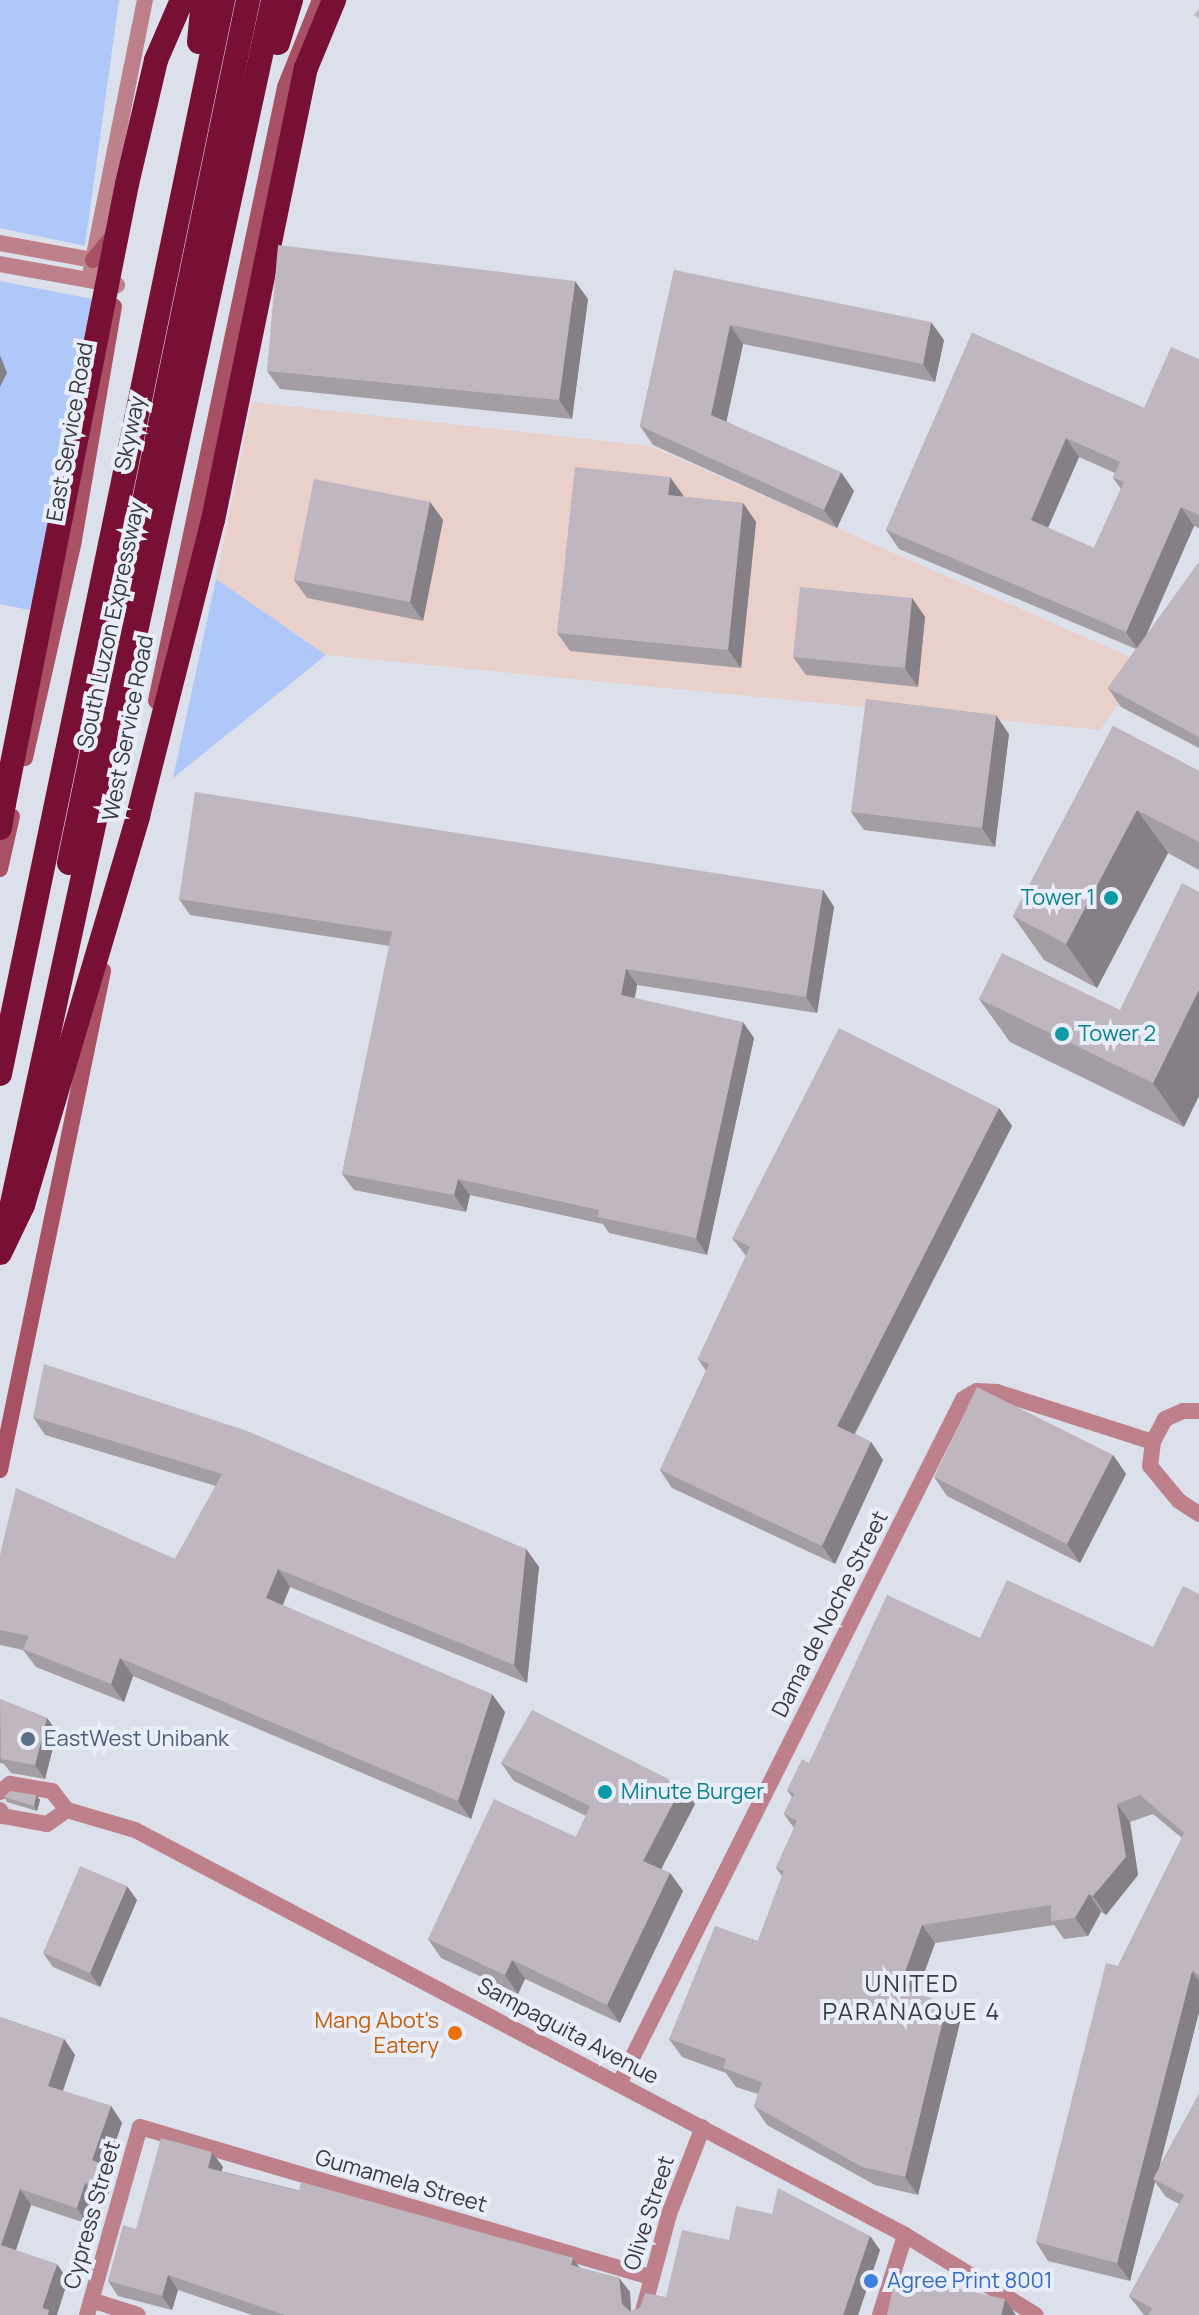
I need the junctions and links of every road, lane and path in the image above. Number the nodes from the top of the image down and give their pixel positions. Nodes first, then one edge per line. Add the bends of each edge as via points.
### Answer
1 (145, 0) edge
2 (171, 0) edge
3 (182, 0) edge
4 (206, 0) edge
5 (223, 0) edge
6 (248, 0) edge
7 (273, 0) edge
8 (291, 0) edge
9 (320, 0) edge
10 (334, 0) edge
11 (237, 175) junction
12 (130, 216) junction
13 (0, 243) edge
14 (93, 260) junction
15 (0, 264) edge
16 (122, 265) junction
17 (89, 280) junction
18 (118, 285) junction
19 (0, 828) edge
20 (0, 869) edge
21 (0, 1011) edge
22 (0, 1074) edge
23 (0, 1207) edge
24 (0, 1253) edge
25 (0, 1262) edge
26 (1199, 1411) edge
27 (1153, 1442) junction
28 (0, 1470) edge
29 (1199, 1514) edge
30 (0, 1792) edge
31 (0, 1810) edge
32 (67, 1810) junction
33 (620, 2082) junction
34 (140, 2127) joint
35 (703, 2127) junction
36 (905, 2235) junction
37 (650, 2277) junction
38 (89, 2308) edge
39 (138, 2315) edge
40 (642, 2315) edge
41 (880, 2315) edge
42 (1036, 2315) edge

1 - 14 street
2 - 12 main road, East Service Road
3 - 19 highway, bridge via 156,60 127,184
4 - 21 highway, South Luzon Expressway
5 - 22 highway, Skyway
6 - 23 highway, Skyway
7 - 11 highway, South Luzon Expressway
8 - 11 highway
9 - 28 main road, West Service Road via 285,87 249,246
10 - 24 highway, bridge via 306,68 213,520 110,922 23,1205
11 - 25 highway, South Luzon Expressway
12 - 14 main road
12 - 16 main road, East Service Road
13 - 14 street
14 - 16 street
14 - 17 street
15 - 17 street
16 - 18 main road, East Service Road
17 - 18 street
18 - 20 main road, East Service Road via 74,540
26 - 27 street via 1165,1419
27 - 29 street via 1150,1466 1179,1501
27 - 33 street, Dama de Noche Street via 997,1392 977,1391 963,1399
30 - 32 street, Sampaguita Avenue via 10,1784 52,1791
31 - 32 street via 3,1816 47,1824
32 - 33 street, Sampaguita Avenue via 135,1830
33 - 35 street, Sampaguita Avenue
34 - 37 street, Gumamela Street
34 - 38 street, Cypress Street
35 - 36 street, Sampaguita Avenue
35 - 37 street, Olive Street
36 - 41 street
36 - 42 street, Sampaguita Avenue
37 - 40 street, Olive Street
38 - 39 street

